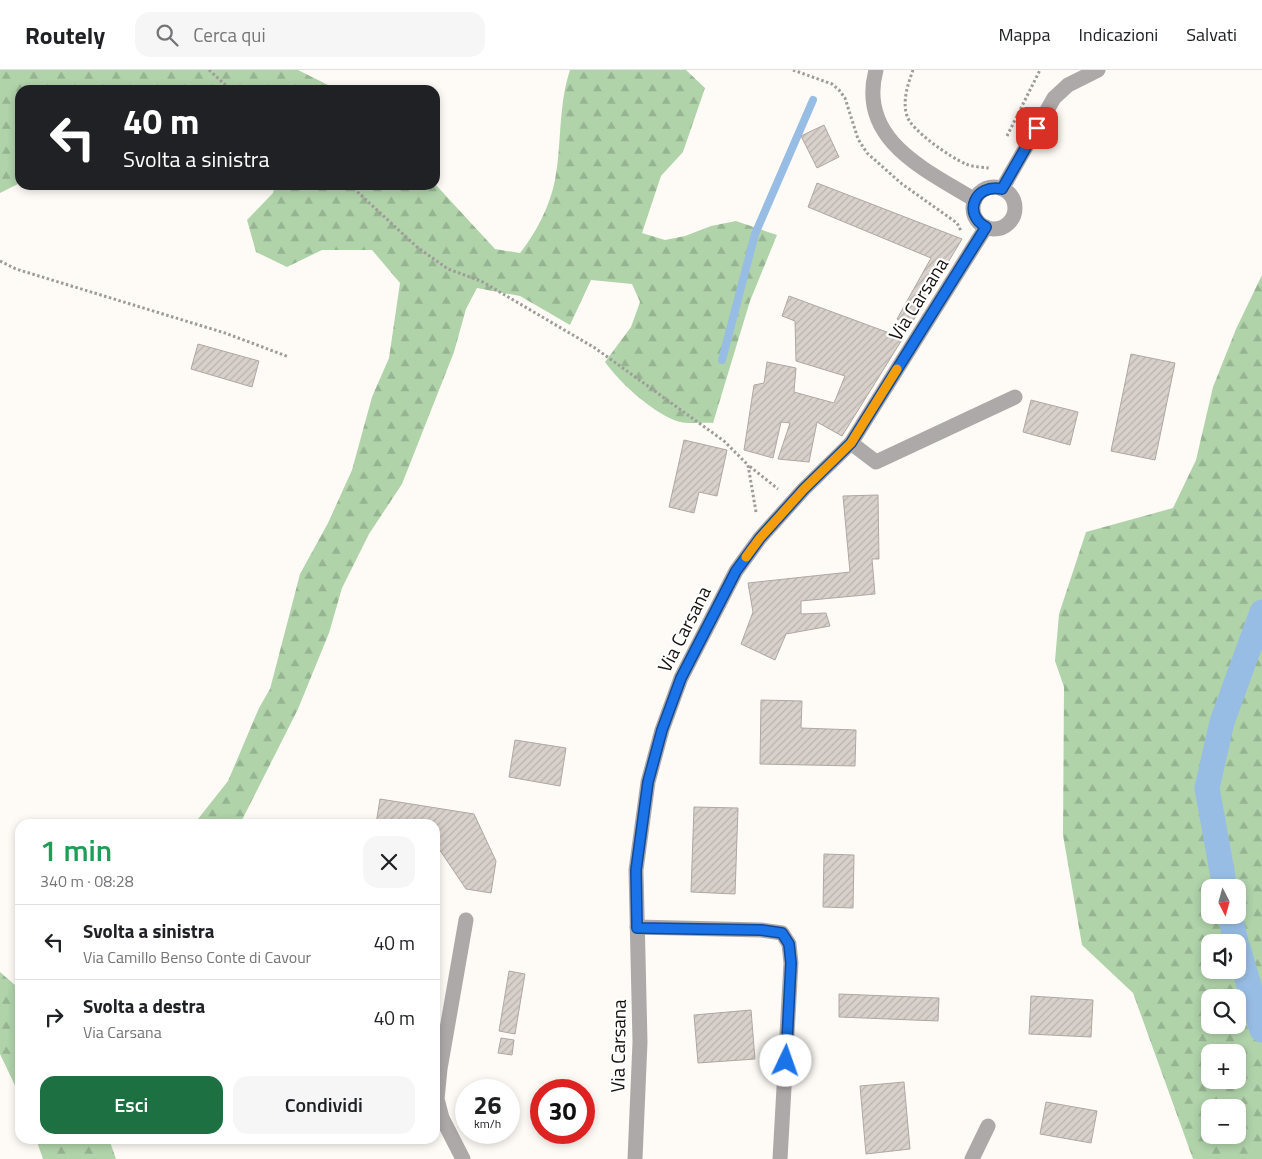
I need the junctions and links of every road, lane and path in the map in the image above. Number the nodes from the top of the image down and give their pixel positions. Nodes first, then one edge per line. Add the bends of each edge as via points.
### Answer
1 (209, 70) edge
2 (876, 70) edge
3 (913, 70) edge
4 (1040, 70) edge
5 (1098, 70) edge
6 (226, 85) edge
7 (1006, 137) dead end
8 (993, 160) dead end
9 (1002, 189) junction
10 (355, 190) edge
11 (975, 200) junction
12 (986, 227) junction
13 (0, 262) edge
14 (289, 357) dead end
15 (1016, 397) dead end
16 (851, 443) junction
17 (748, 466) junction
18 (793, 501) junction
19 (760, 538) junction
20 (466, 920) dead end
21 (637, 928) junction
22 (440, 1070) edge
23 (440, 1110) edge
24 (988, 1126) dead end
25 (463, 1159) edge
26 (635, 1159) edge
27 (780, 1159) edge
28 (972, 1159) edge

1 - 6 path
2 - 11 street via 874,104 885,134 911,160
3 - 8 path via 905,101 910,124 966,164 989,168
4 - 7 path
5 - 9 street via 1068,85 1054,98
9 - 11 street via 983,190
9 - 12 street via 1014,203 1013,216 1005,226
10 - 17 path via 417,247 448,269 481,282 595,348 724,441
11 - 12 street via 974,213 980,224
12 - 16 street, Via Carsana
13 - 14 path via 225,333
15 - 16 street via 876,462
16 - 18 street, Via Carsana
17 - 18 path
17 - 19 path
18 - 19 street, Via Carsana
19 - 21 street, Via Carsana via 736,571 716,608 681,678 662,730 648,782 636,870
20 - 22 street
21 - 26 street, Via Carsana via 640,1042
21 - 27 street via 761,930 782,933 789,944 791,963
23 - 25 street
24 - 28 street

